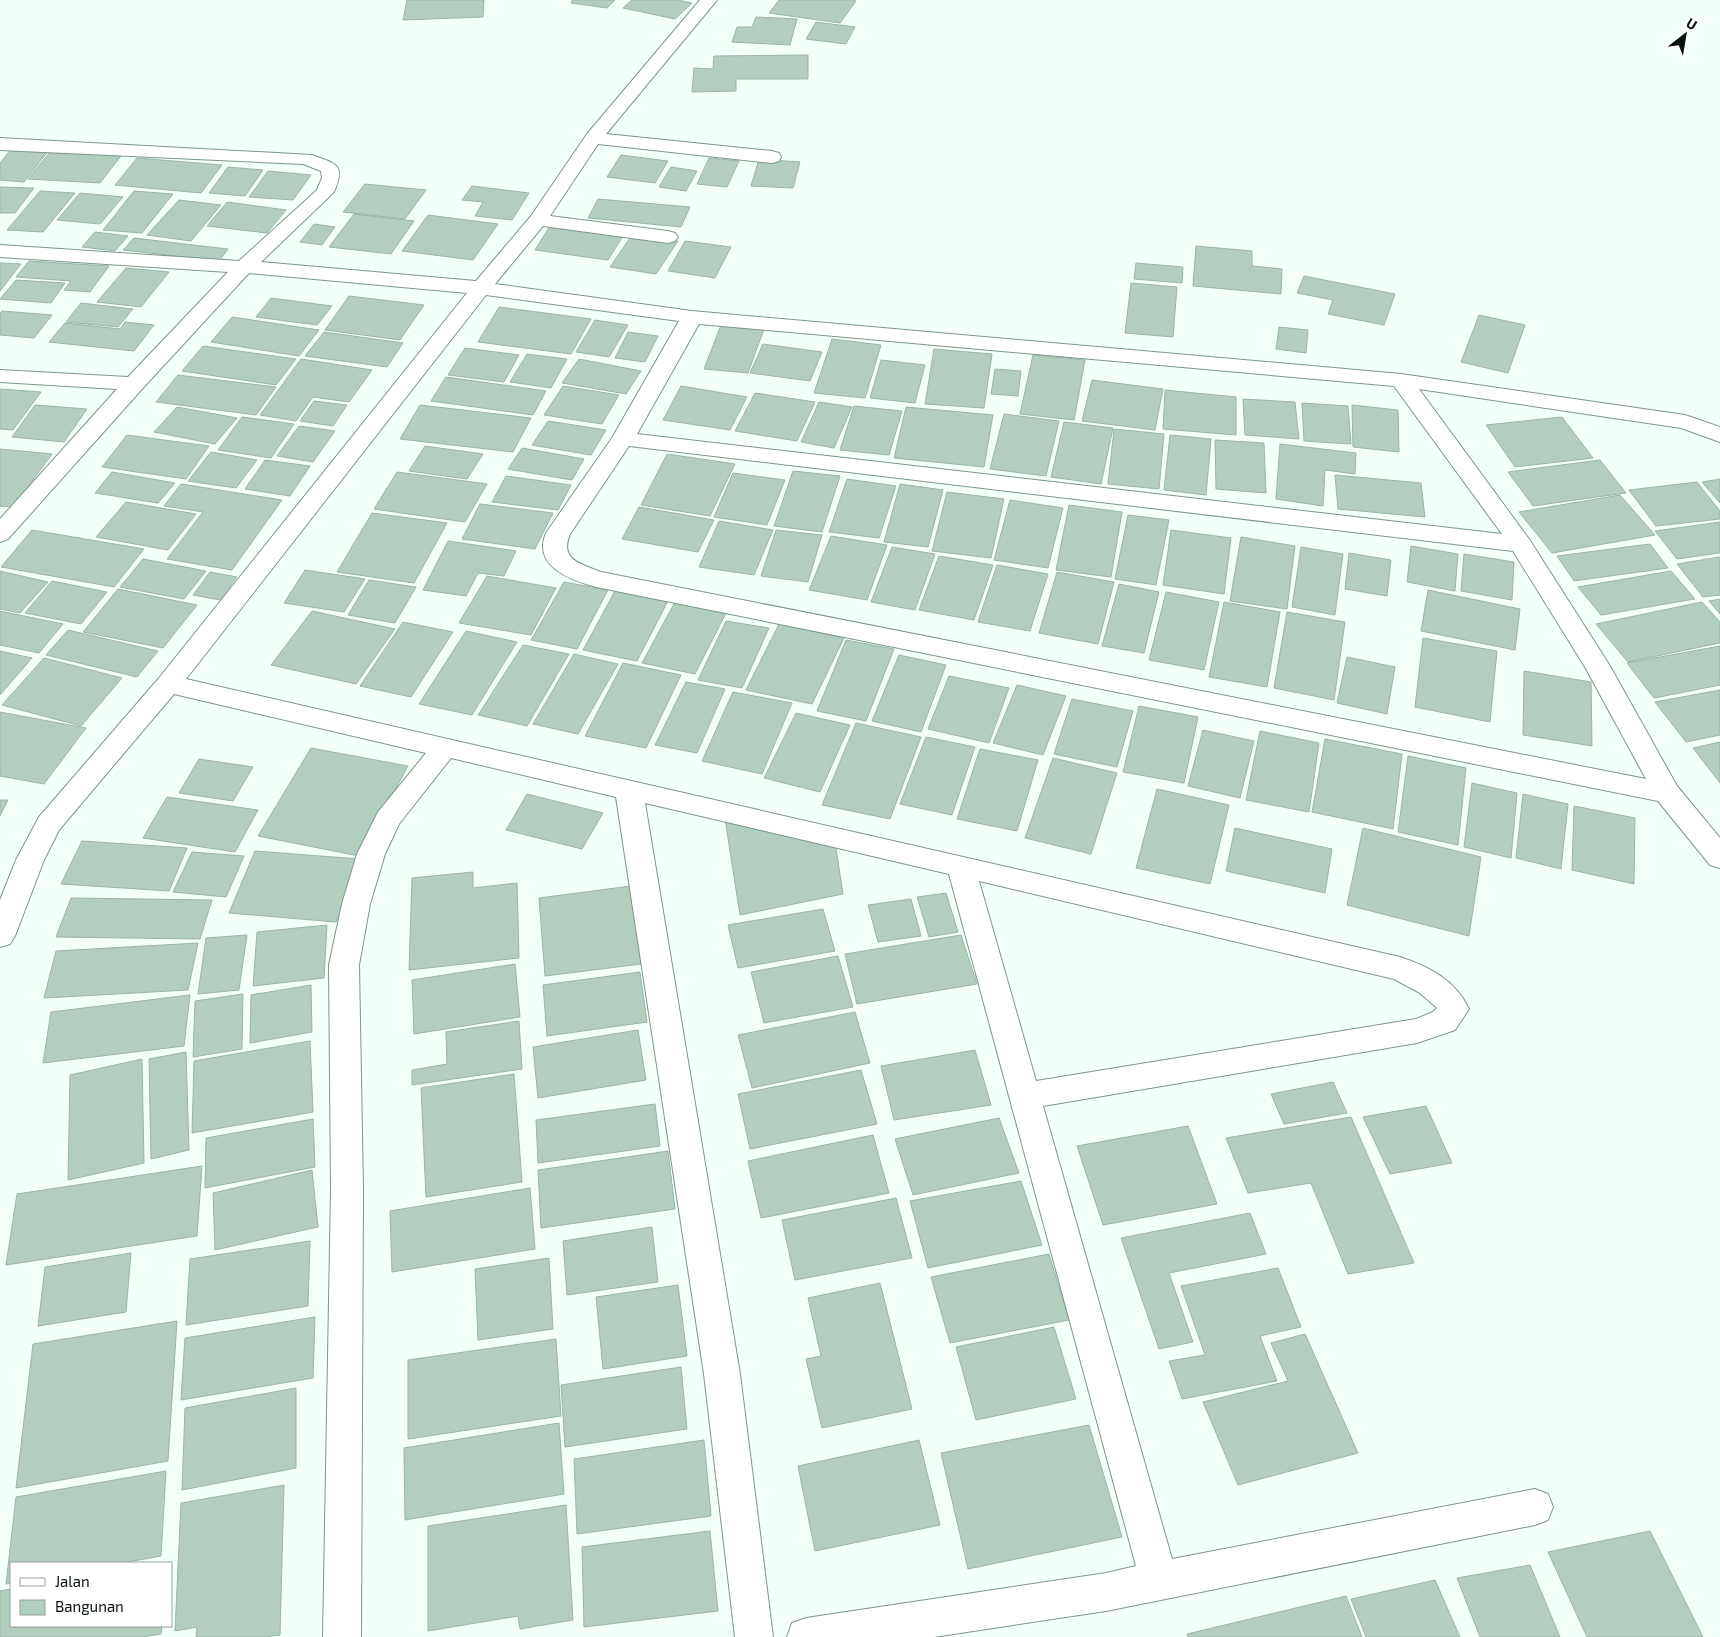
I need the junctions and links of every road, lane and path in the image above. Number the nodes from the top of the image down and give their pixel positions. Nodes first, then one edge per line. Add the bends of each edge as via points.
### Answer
1 (709, 0) edge
2 (593, 138) junction
3 (0, 144) edge
4 (772, 157) dead end
5 (538, 220) junction
6 (668, 237) dead end
7 (0, 251) edge
8 (244, 267) junction
9 (481, 288) junction
10 (692, 316) junction
11 (0, 376) edge
12 (1401, 380) junction
13 (134, 384) junction
14 (1720, 434) edge
15 (623, 439) junction
16 (1, 532) edge
17 (1521, 544) junction
18 (168, 684) junction
19 (444, 748) junction
20 (629, 790) junction
21 (1667, 793) junction
22 (1720, 857) edge
23 (961, 866) junction
24 (0, 936) edge
25 (1026, 1096) junction
26 (1535, 1507) dead end
27 (1160, 1580) junction
28 (342, 1637) edge
29 (754, 1637) edge
30 (806, 1637) edge

1 - 2 street
2 - 4 street
2 - 5 street
3 - 8 street via 305,160 330,168 331,178 325,192
5 - 6 street
5 - 9 street
7 - 8 street
8 - 9 street
8 - 13 street
9 - 10 street
9 - 18 street
10 - 12 street
10 - 15 street
11 - 13 street
12 - 14 street via 1685,422
12 - 17 street
13 - 16 street
15 - 17 street
15 - 21 street via 558,533 553,547 567,566 596,579
17 - 21 street via 1598,666
18 - 19 street
18 - 24 street via 49,824 30,860
19 - 20 street
19 - 28 street via 388,819 371,854 356,904 344,965 347,1189
20 - 23 street
20 - 29 street via 722,1374
21 - 22 street
23 - 25 street
23 - 25 street via 1400,969 1425,980 1446,996 1454,1009 1444,1021 1417,1031
25 - 27 street
26 - 27 street
27 - 30 street via 1106,1592

